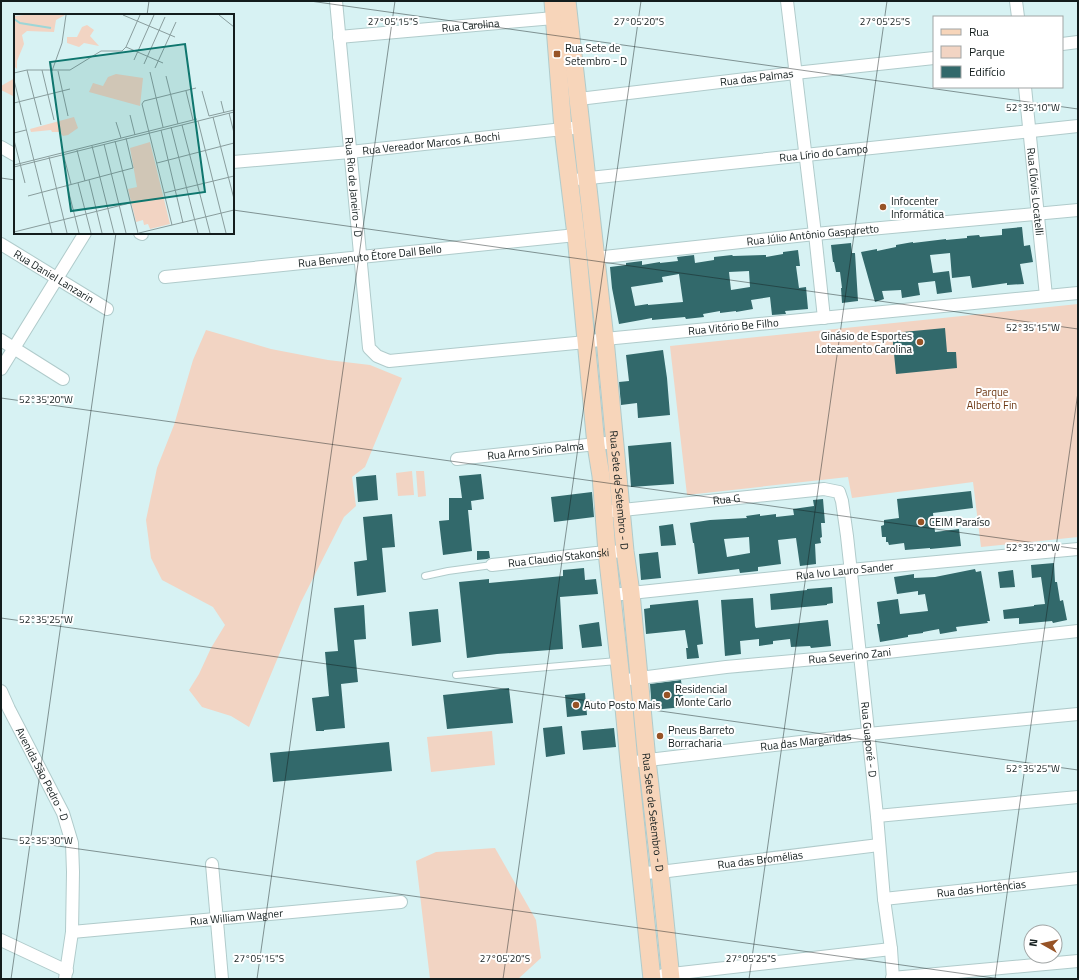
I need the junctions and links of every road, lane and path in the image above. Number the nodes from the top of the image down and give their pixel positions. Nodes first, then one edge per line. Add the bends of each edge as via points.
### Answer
1 (336, 1) edge
2 (568, 1) edge
3 (787, 1) edge
4 (1016, 1) edge
5 (553, 9) edge
6 (1018, 16) edge
7 (339, 37) junction
8 (1078, 42) edge
9 (1063, 44) edge
10 (565, 53) junction
11 (933, 58) edge
12 (795, 73) junction
13 (1025, 88) edge
14 (579, 99) junction
15 (1078, 126) edge
16 (582, 127) junction
17 (563, 128) junction
18 (1030, 131) junction
19 (1, 147) edge
20 (350, 152) junction
21 (14, 154) edge
22 (805, 155) junction
23 (234, 162) edge
24 (588, 178) junction
25 (569, 181) junction
26 (1078, 210) edge
27 (1038, 214) junction
28 (84, 234) edge
29 (815, 234) junction
30 (576, 235) junction
31 (1, 244) edge
32 (360, 257) junction
33 (595, 258) junction
34 (165, 277) dead end
35 (57, 278) junction
36 (1078, 293) edge
37 (1046, 296) junction
38 (107, 309) dead end
39 (824, 318) junction
40 (605, 339) junction
41 (1, 340) edge
42 (586, 342) junction
43 (14, 348) junction
44 (389, 361) joint
45 (1, 369) edge
46 (63, 379) dead end
47 (612, 410) junction
48 (593, 413) junction
49 (615, 442) junction
50 (596, 445) junction
51 (457, 459) dead end
52 (842, 501) joint
53 (622, 510) junction
54 (604, 512) junction
55 (1078, 549) edge
56 (626, 551) junction
57 (607, 552) junction
58 (492, 565) joint
59 (850, 570) junction
60 (425, 576) dead end
61 (631, 593) junction
62 (612, 595) junction
63 (1078, 631) edge
64 (860, 655) junction
65 (619, 660) junction
66 (456, 675) dead end
67 (639, 678) junction
68 (621, 680) junction
69 (1, 691) edge
70 (1078, 714) edge
71 (868, 734) junction
72 (647, 760) junction
73 (629, 762) junction
74 (1078, 797) edge
75 (877, 816) junction
76 (879, 845) junction
77 (212, 864) dead end
78 (660, 872) junction
79 (642, 873) junction
80 (1078, 878) edge
81 (884, 899) junction
82 (400, 902) dead end
83 (217, 919) junction
84 (72, 932) junction
85 (1, 940) edge
86 (891, 950) junction
87 (1078, 961) edge
88 (66, 975) edge
89 (670, 977) edge
90 (652, 978) edge
91 (892, 978) edge
92 (222, 979) edge

1 - 7 street, Rua Rio de Janeiro - D
2 - 10 street, Rua Sete de Setembro - D
3 - 12 street
4 - 6 street
5 - 7 street, Rua Carolina
5 - 10 street, Rua Sete de Setembro - D
7 - 20 street, Rua Rio de Janeiro - D
8 - 9 street
10 - 14 street, Rua Sete de Setembro - D
10 - 17 street, Rua Sete de Setembro - D
11 - 12 street, Rua das Palmas
12 - 14 street, Rua das Palmas
12 - 22 street
13 - 18 street, Rua Clóvis Locatelli
14 - 16 street, Rua Sete de Setembro - D
15 - 18 street, Rua Lírio do Campo
16 - 17 street, Rua Vereador Marcos A. Bochi
16 - 24 street, Rua Sete de Setembro - D
17 - 20 street, Rua Vereador Marcos A. Bochi
17 - 25 street, Rua Sete de Setembro - D
18 - 22 street, Rua Lírio do Campo
18 - 27 street, Rua Clóvis Locatelli
19 - 21 street
20 - 23 street, Rua Vereador Marcos A. Bochi
20 - 32 street, Rua Rio de Janeiro - D
22 - 24 street, Rua Lírio do Campo
22 - 29 street
24 - 25 street, Rua Lírio do Campo
24 - 33 street, Rua Sete de Setembro - D
25 - 30 street, Rua Sete de Setembro - D
26 - 27 street, Rua Júlio Antônio Gasparetto
27 - 29 street, Rua Júlio Antônio Gasparetto
27 - 37 street, Rua Clóvis Locatelli
28 - 35 street
29 - 33 street, Rua Júlio Antônio Gasparetto
29 - 39 street
30 - 32 street, Rua Benvenuto Étore Dall Bello
30 - 42 street, Rua Sete de Setembro - D
31 - 35 street, Rua Daniel Lanzarin
32 - 34 street, Rua Benvenuto Étore Dall Bello
32 - 44 street, Rua Rio de Janeiro - D via 369,348 377,356
33 - 40 street, Rua Sete de Setembro - D
35 - 38 street, Rua Daniel Lanzarin
35 - 43 street
36 - 37 street, Rua Vitório Be Filho
37 - 39 street, Rua Vitório Be Filho
39 - 40 street, Rua Vitório Be Filho
40 - 42 street, Rua Vitório Be Filho
40 - 47 street, Rua Sete de Setembro - D
41 - 43 street
42 - 44 street, Rua Vitório Be Filho
42 - 48 street, Rua Sete de Setembro - D
43 - 45 street
43 - 46 street
47 - 48 street
47 - 49 street, Rua Sete de Setembro - D
48 - 50 street, Rua Sete de Setembro - D
49 - 50 street, Rua Arno Sirio Palma
49 - 53 street, Rua Sete de Setembro - D
50 - 51 street, Rua Arno Sirio Palma
50 - 54 street, Rua Sete de Setembro - D
52 - 53 street, Rua G via 839,492 824,489
52 - 59 street, Rua Guaporé - D
53 - 54 street, Rua G
53 - 56 street, Rua Sete de Setembro - D
54 - 57 street, Rua Sete de Setembro - D
55 - 59 street, Rua Ivo Lauro Sander
56 - 57 street, Rua Claudio Stakonski
56 - 61 street, Rua Sete de Setembro - D
57 - 58 street, Rua Claudio Stakonski
57 - 62 street, Rua Sete de Setembro - D
58 - 60 lane
59 - 61 street, Rua Ivo Lauro Sander
59 - 64 street, Rua Guaporé - D
61 - 62 street, Rua Ivo Lauro Sander
61 - 67 street, Rua Sete de Setembro - D
62 - 65 street, Rua Sete de Setembro - D
63 - 64 street, Rua Severino Zani
64 - 67 street, Rua Severino Zani
64 - 71 street, Rua Guaporé - D
65 - 66 lane
65 - 68 street, Rua Sete de Setembro - D
67 - 68 street, Rua Severino Zani
67 - 72 street, Rua Sete de Setembro - D
68 - 73 street, Rua Sete de Setembro - D
69 - 84 street, Avenida São Pedro - D via 63,813 72,843
70 - 71 street, Rua das Margaridas
71 - 72 street, Rua das Margaridas
71 - 75 street, Rua Guaporé - D
72 - 73 street, Rua das Margaridas
72 - 78 street, Rua Sete de Setembro - D
73 - 79 street, Rua Sete de Setembro - D
74 - 75 street
75 - 76 street, Rua Guaporé - D
76 - 78 street, Rua das Bromélias
76 - 81 street, Rua Guaporé - D
77 - 83 street
78 - 79 street, Rua das Bromélias
78 - 89 street, Rua Sete de Setembro - D
79 - 90 street, Rua Sete de Setembro - D
80 - 81 street, Rua das Hortências
81 - 86 street, Rua Guaporé - D
82 - 83 street, Rua William Wagner
83 - 84 street, Rua William Wagner
83 - 92 street
84 - 88 street, Avenida São Pedro - D
85 - 88 street
86 - 89 street
86 - 91 street, Rua Guaporé - D
87 - 91 street
89 - 90 street

